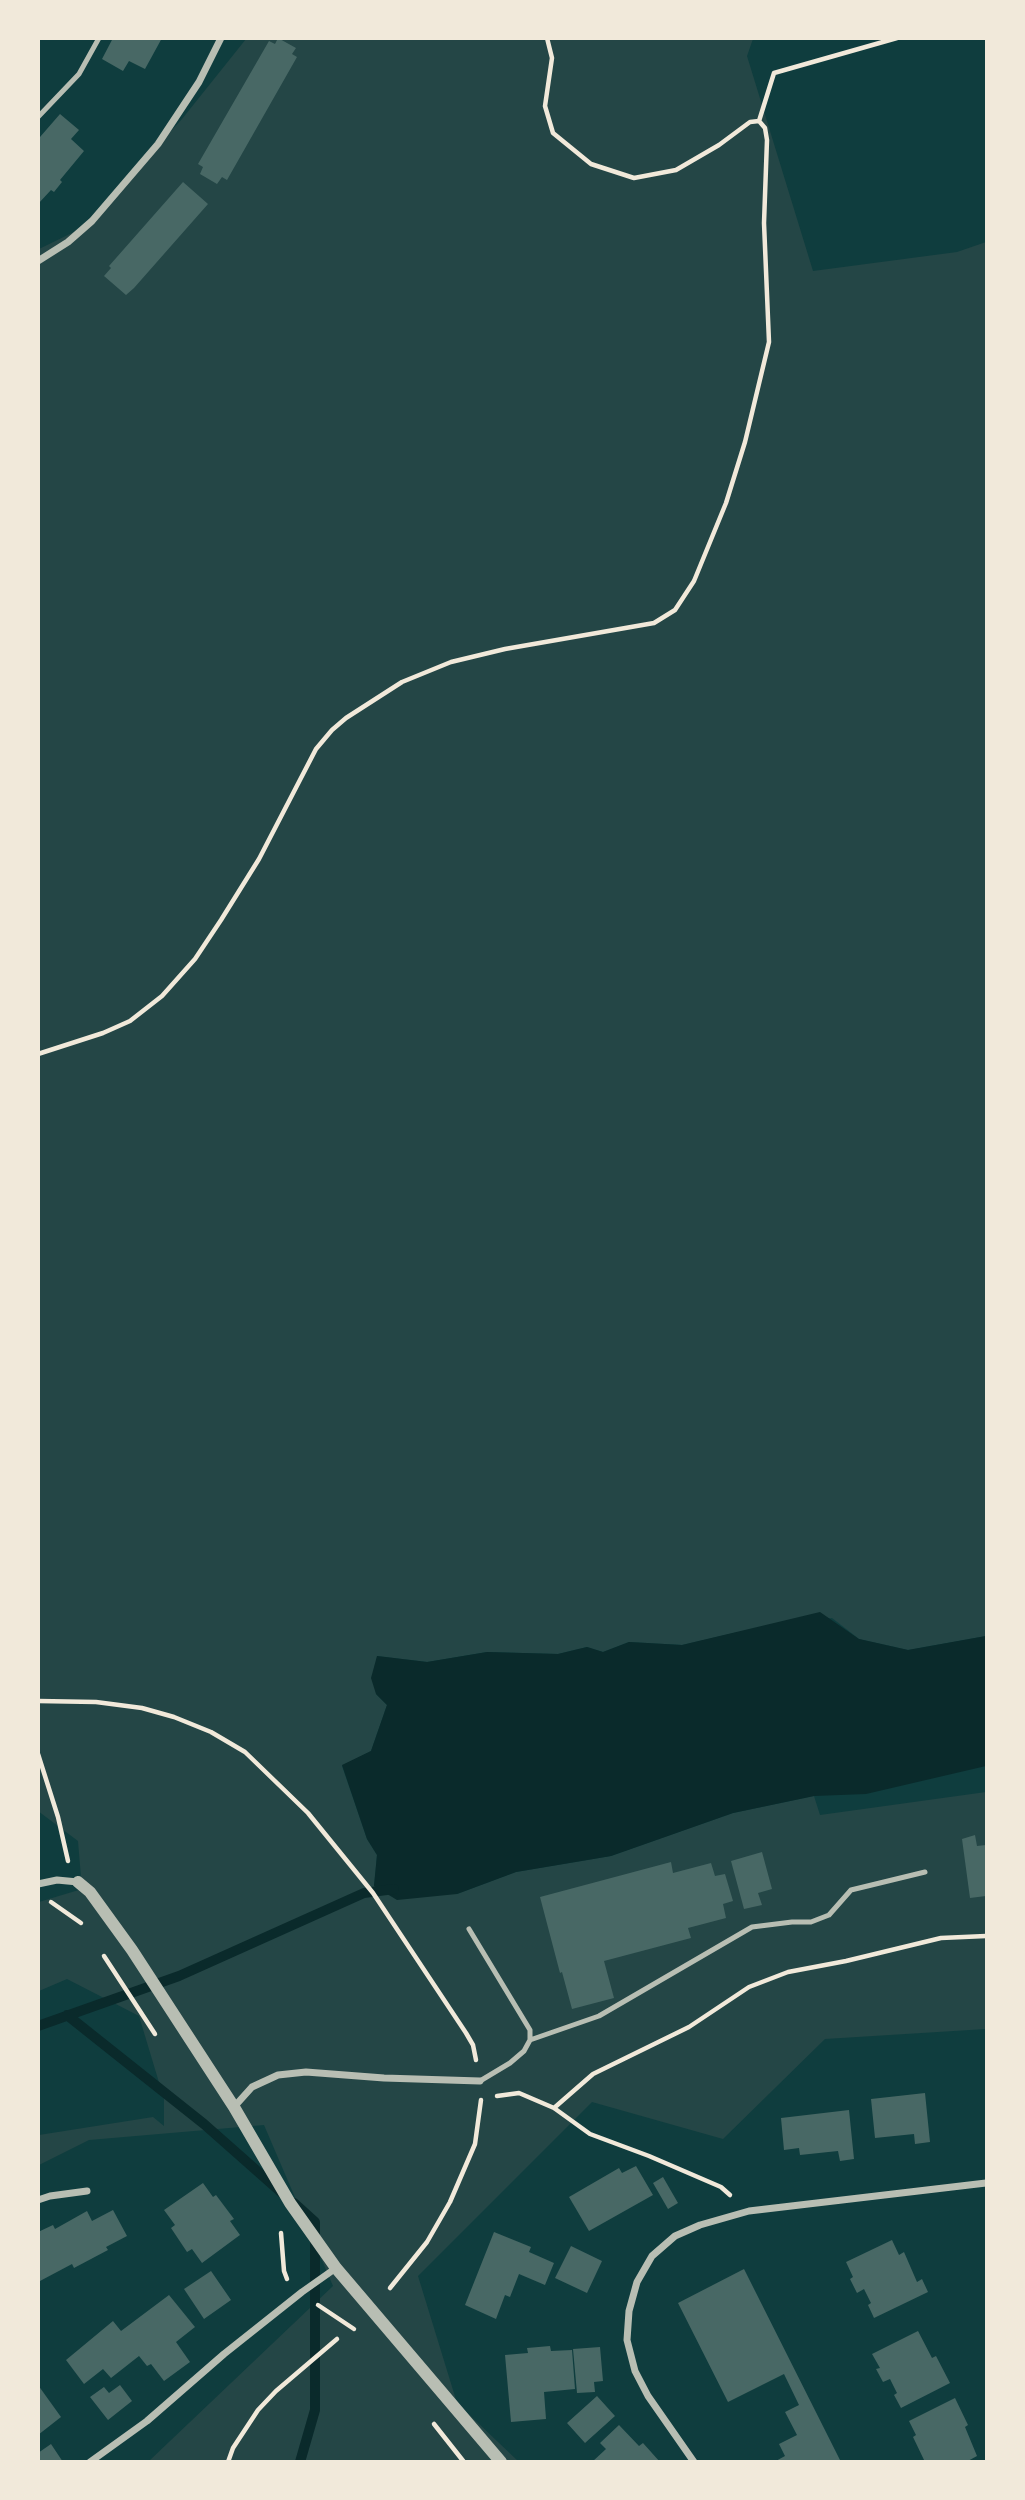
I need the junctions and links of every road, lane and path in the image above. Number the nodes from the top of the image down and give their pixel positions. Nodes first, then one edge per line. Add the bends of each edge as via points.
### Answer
1 (99, 38) edge
2 (221, 38) edge
3 (547, 38) edge
4 (897, 38) edge
5 (38, 117) edge
6 (759, 121) junction
7 (38, 261) edge
8 (38, 1054) edge
9 (38, 1702) edge
10 (38, 1754) edge
11 (925, 1872) dead end
12 (78, 1882) junction
13 (38, 1884) edge
14 (42, 1896) dead end
15 (87, 1930) dead end
16 (469, 1930) dead end
17 (986, 1936) edge
18 (102, 1953) dead end
19 (156, 2035) dead end
20 (530, 2040) junction
21 (480, 2081) junction
22 (481, 2098) junction
23 (234, 2107) junction
24 (554, 2108) junction
25 (986, 2183) edge
26 (87, 2191) dead end
27 (38, 2200) edge
28 (749, 2211) junction
29 (280, 2228) dead end
30 (336, 2268) junction
31 (286, 2278) dead end
32 (390, 2288) dead end
33 (322, 2309) dead end
34 (357, 2331) dead end
35 (337, 2339) dead end
36 (90, 2462) edge
37 (229, 2462) edge
38 (501, 2462) edge
39 (694, 2462) edge

1 - 5 lane via 79,74
2 - 7 street via 199,82 158,144 92,221
3 - 6 path via 552,58 545,106 553,134 591,164 634,178 676,170 750,122
4 - 6 path via 774,73
6 - 8 path via 767,140 768,342 758,396 726,503 694,581 675,610 654,623 451,662 402,681 346,718 316,749 221,920 162,996 130,1021
9 - 21 path via 142,1708 211,1732 245,1752 309,1813 373,1893 467,2033
10 - 12 path via 66,1857
11 - 20 lane via 851,1890 829,1915 811,1922 752,1927 599,2016
12 - 13 street
12 - 23 street via 132,1950
14 - 15 path
16 - 20 lane via 530,2030
17 - 24 path via 941,1938 788,1972 750,1987 689,2027 593,2074
18 - 19 path
20 - 21 lane via 510,2063
21 - 22 path
21 - 23 street via 306,2072 278,2075 252,2087
22 - 24 path via 519,2093
22 - 32 path via 474,2144 450,2202 427,2242
23 - 30 street via 290,2203
24 - 28 path via 590,2134 721,2188
25 - 28 street
26 - 27 street
28 - 39 street via 675,2236 652,2256 637,2282 629,2311 627,2340 635,2371
29 - 31 path
30 - 36 street
30 - 38 street
33 - 34 path
35 - 37 path via 258,2410

